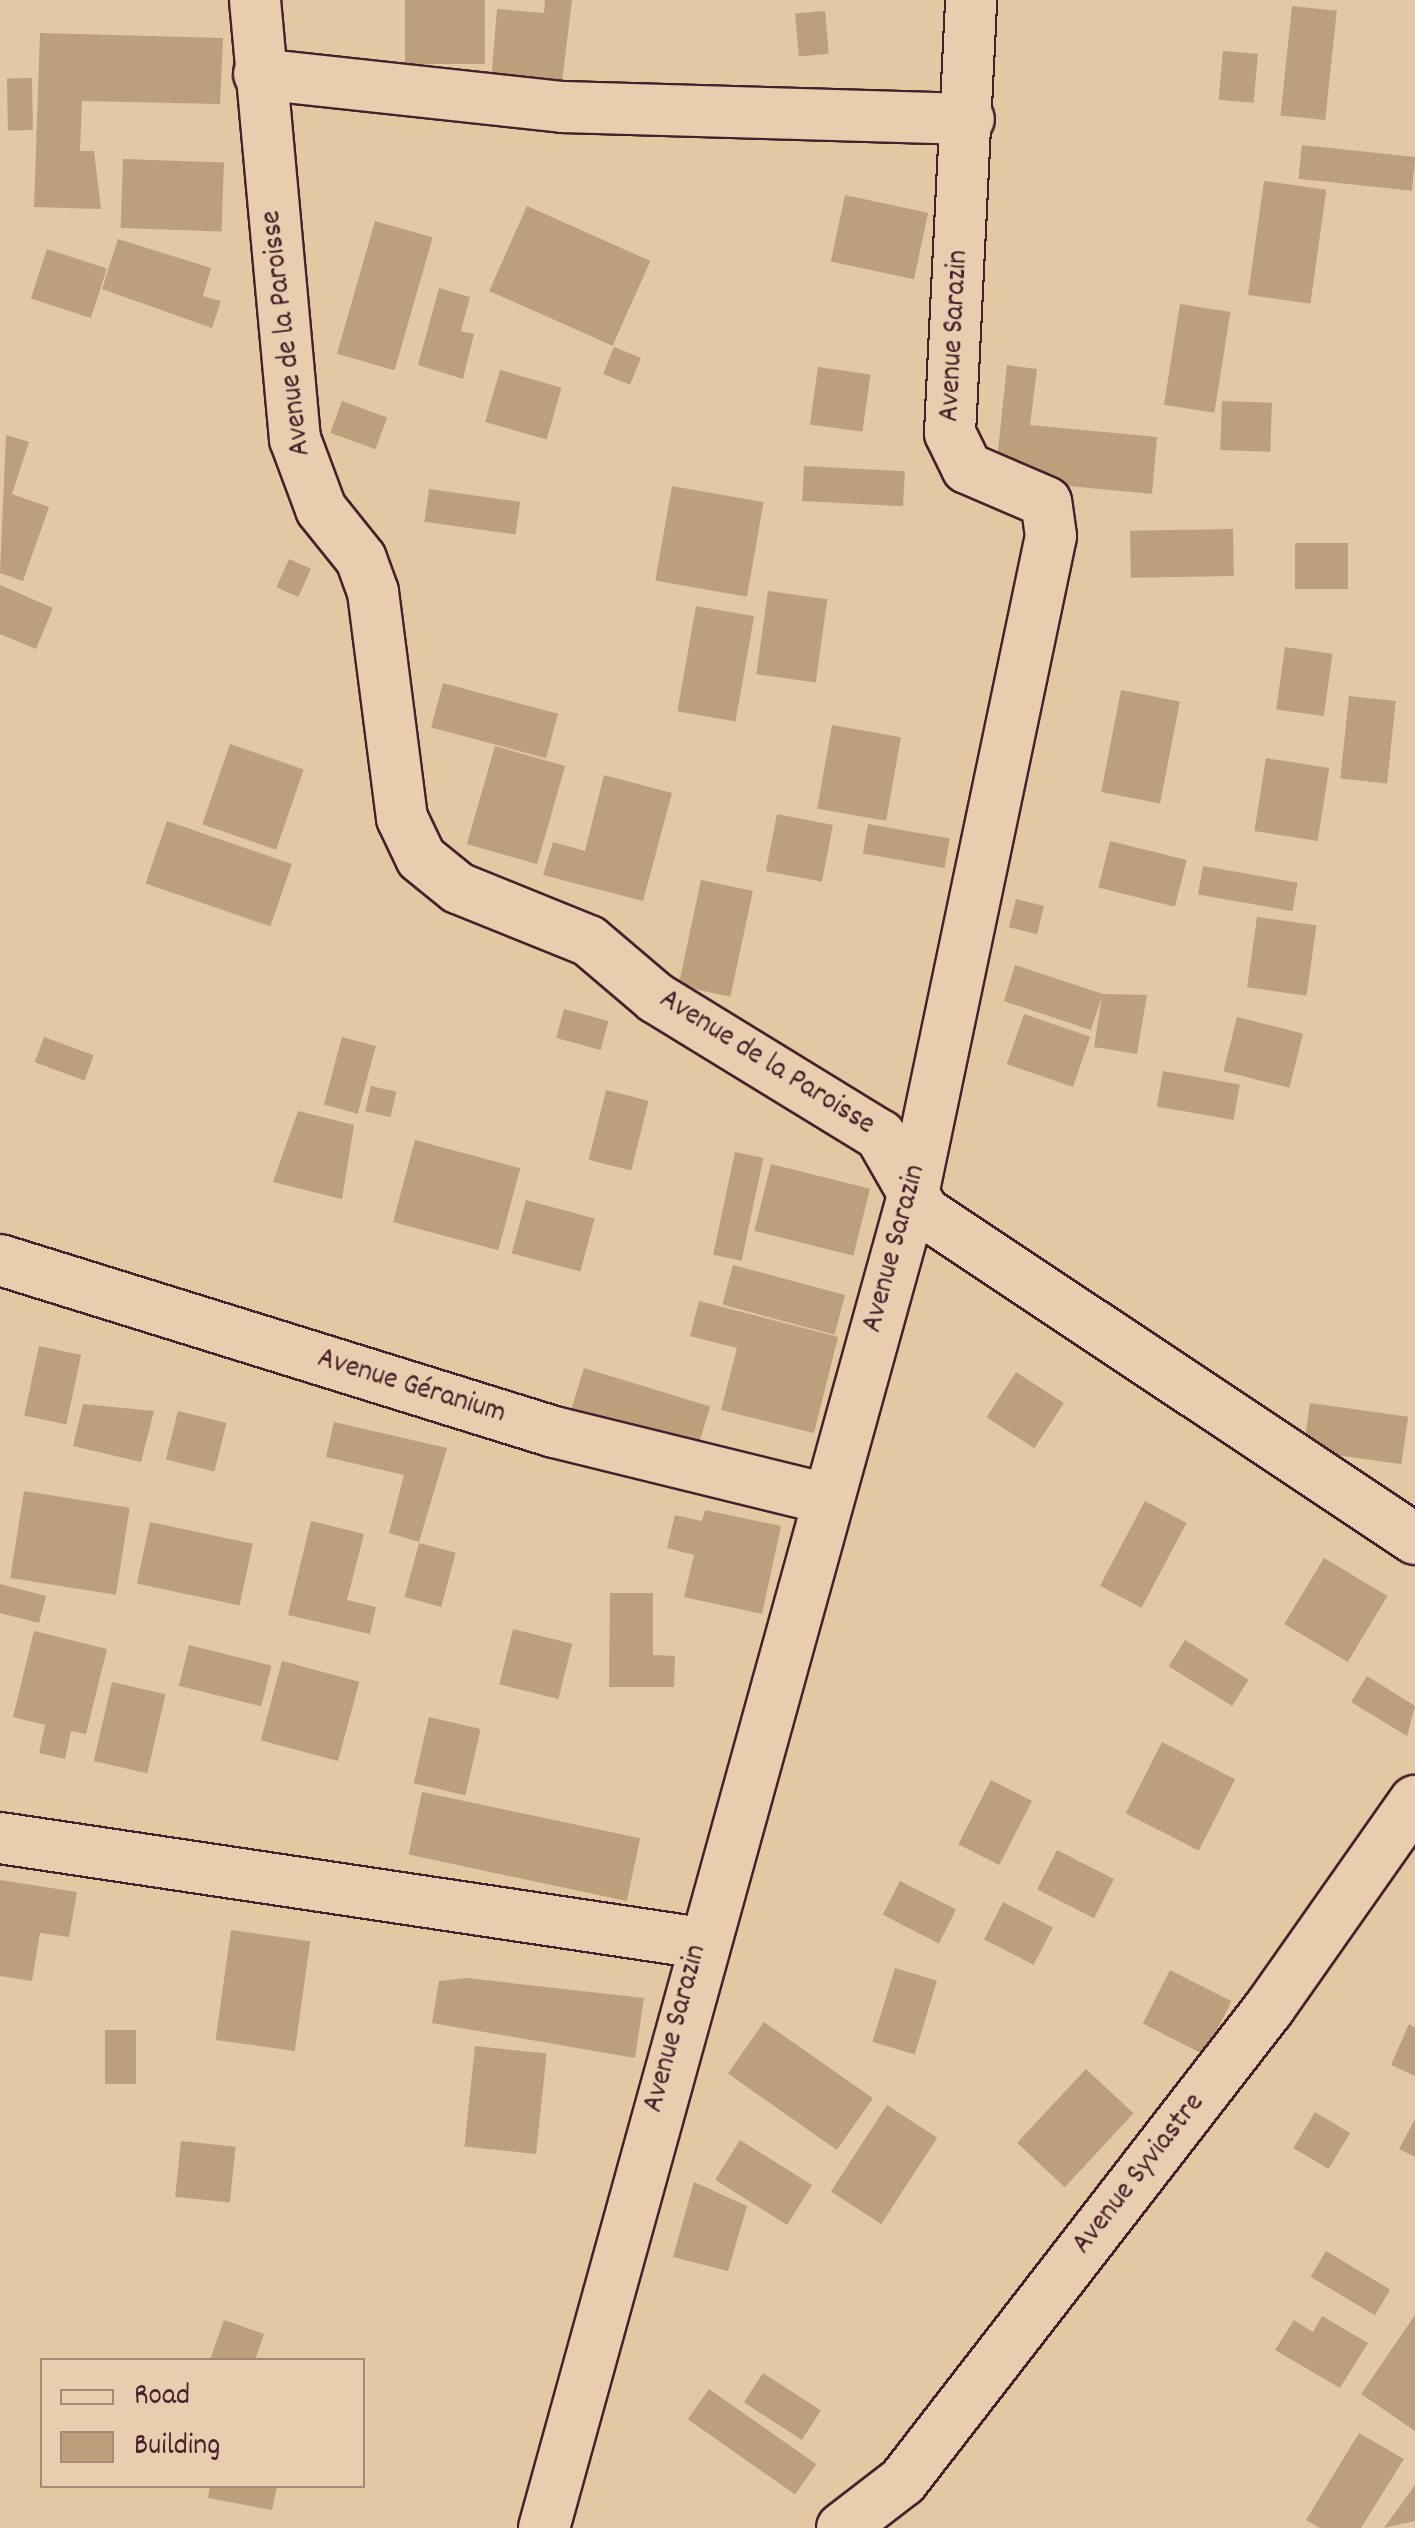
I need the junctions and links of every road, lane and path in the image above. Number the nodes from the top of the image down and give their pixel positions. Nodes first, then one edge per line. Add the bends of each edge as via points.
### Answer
1 (255, 0) edge
2 (971, 0) edge
3 (259, 74) junction
4 (969, 119) junction
5 (912, 1200) junction
6 (0, 1260) edge
7 (826, 1499) junction
8 (1415, 1538) edge
9 (1415, 1801) edge
10 (0, 1838) edge
11 (701, 1943) junction
12 (544, 2528) edge
13 (842, 2528) edge

1 - 3 street, Avenue de la Paroisse
2 - 4 street, Avenue Sarazin
3 - 4 street via 562,107
3 - 5 street, Avenue de la Paroisse via 295,439 322,509 361,559 380,618 409,842 458,888 590,941 656,998 880,1136
4 - 5 street, Avenue Sarazin via 953,447 982,477 1042,497 1052,525
5 - 7 street, Avenue Sarazin
5 - 8 street, Avenue de la Paroisse
6 - 7 street, Avenue Géranium via 554,1432
7 - 11 street, Avenue Sarazin
9 - 13 street, Avenue Syviastre via 1270,2007 903,2481
10 - 11 street
11 - 12 street, Avenue Sarazin

